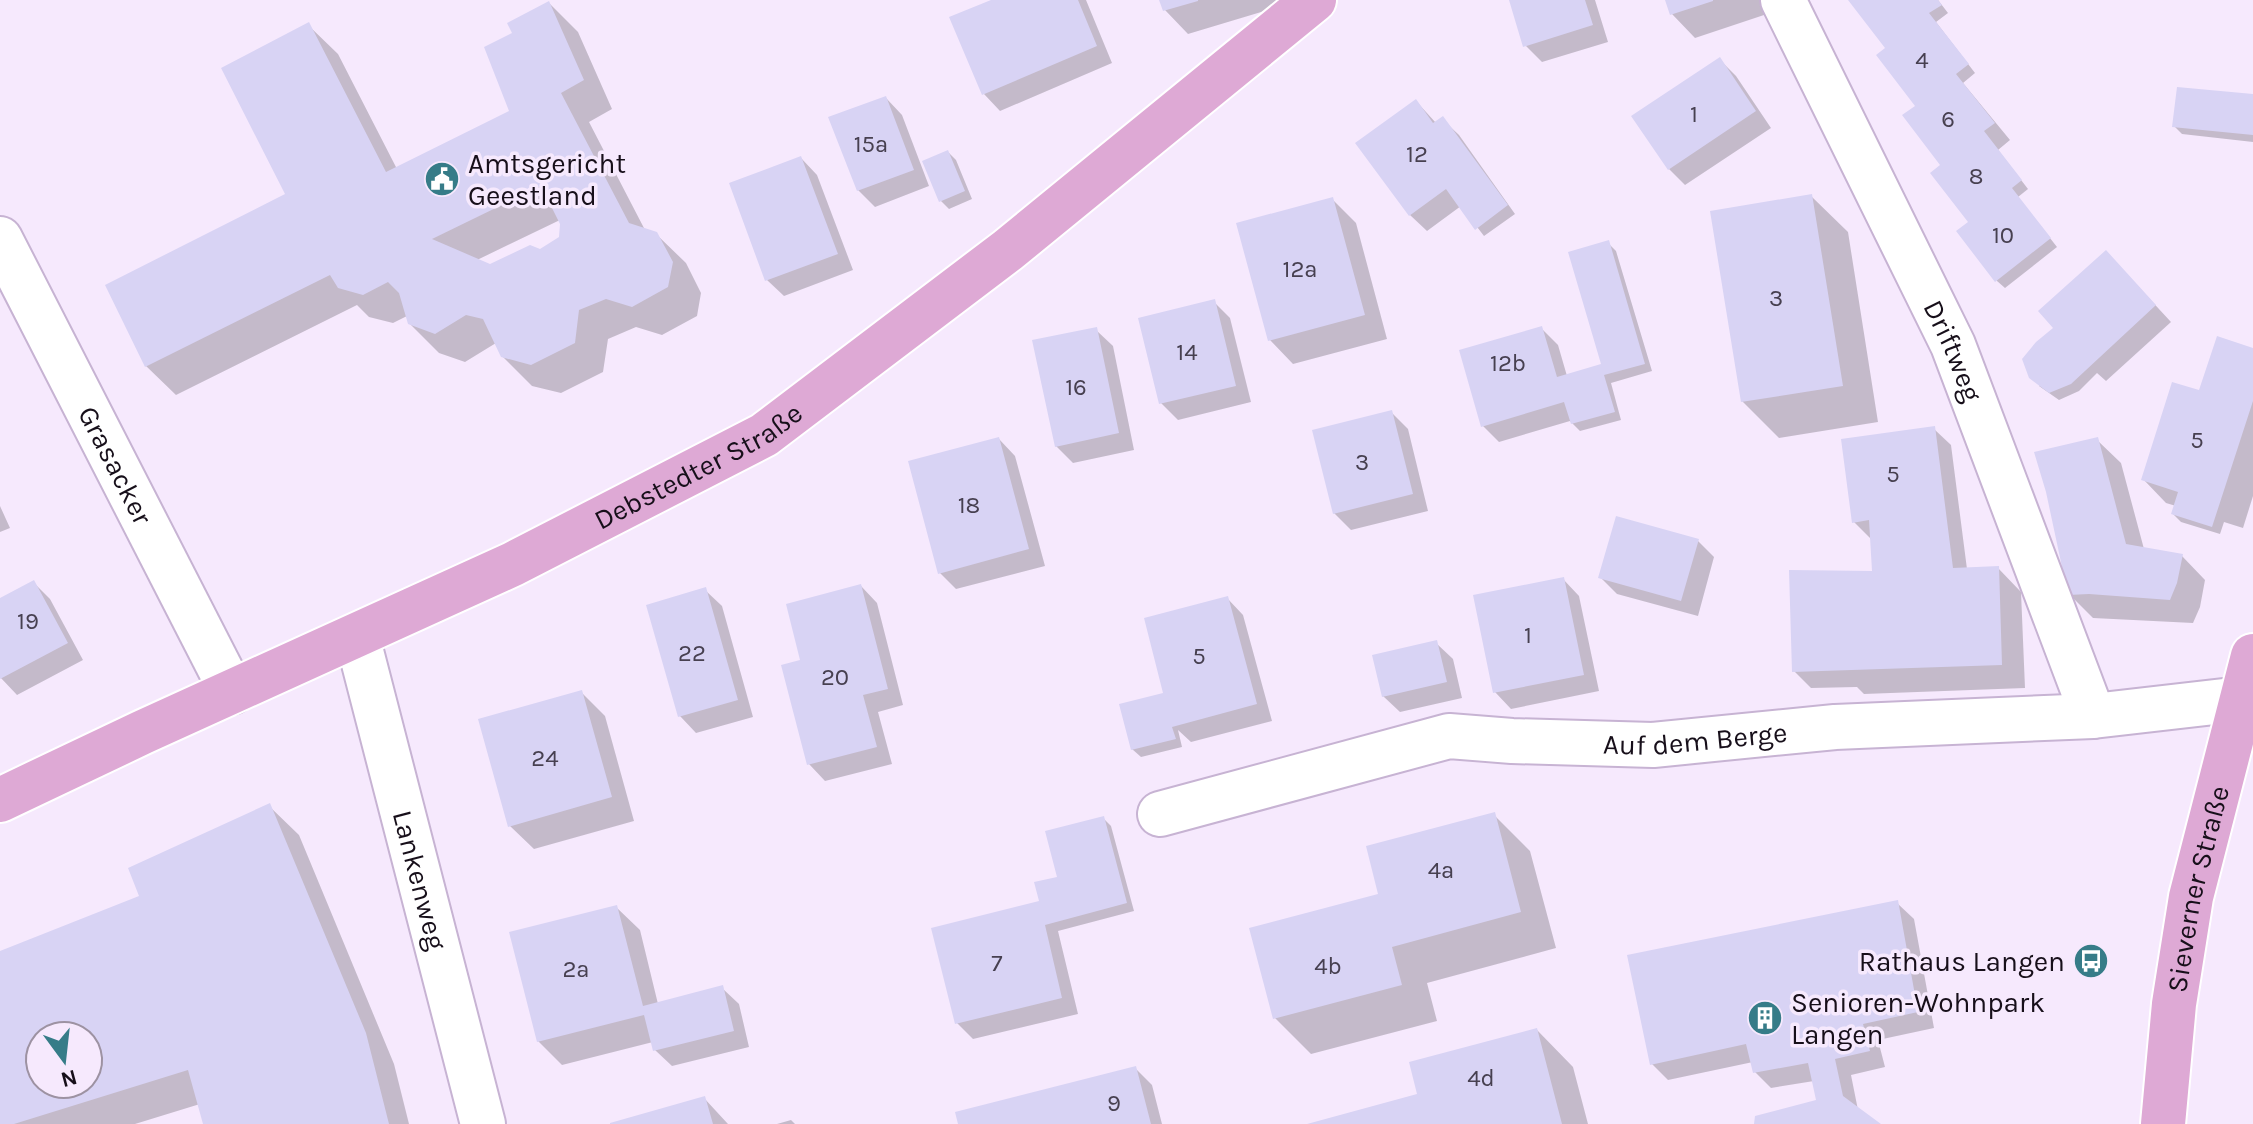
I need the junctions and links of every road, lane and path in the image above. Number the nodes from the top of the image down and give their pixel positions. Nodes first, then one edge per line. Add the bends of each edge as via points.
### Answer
1 (1314, 0) edge
2 (1783, 0) edge
3 (6, 263) edge
4 (357, 636) junction
5 (2253, 656) edge
6 (232, 692) junction
7 (2241, 699) junction
8 (2093, 716) junction
9 (0, 800) edge
10 (1160, 814) dead end
11 (483, 1124) edge
12 (2163, 1124) edge

1 - 4 main road, Debstedter Straße via 1008,250 764,435 513,564
2 - 8 street, Driftweg via 1953,345
3 - 6 street, Grasacker
4 - 6 main road, Debstedter Straße
4 - 11 street, Lankenweg
5 - 7 main road, Sieverner Straße
6 - 9 main road, Debstedter Straße
7 - 8 street, Auf dem Berge
7 - 12 main road, Sieverner Straße via 2191,897
8 - 10 street, Auf dem Berge via 1835,727 1653,745 1449,736

